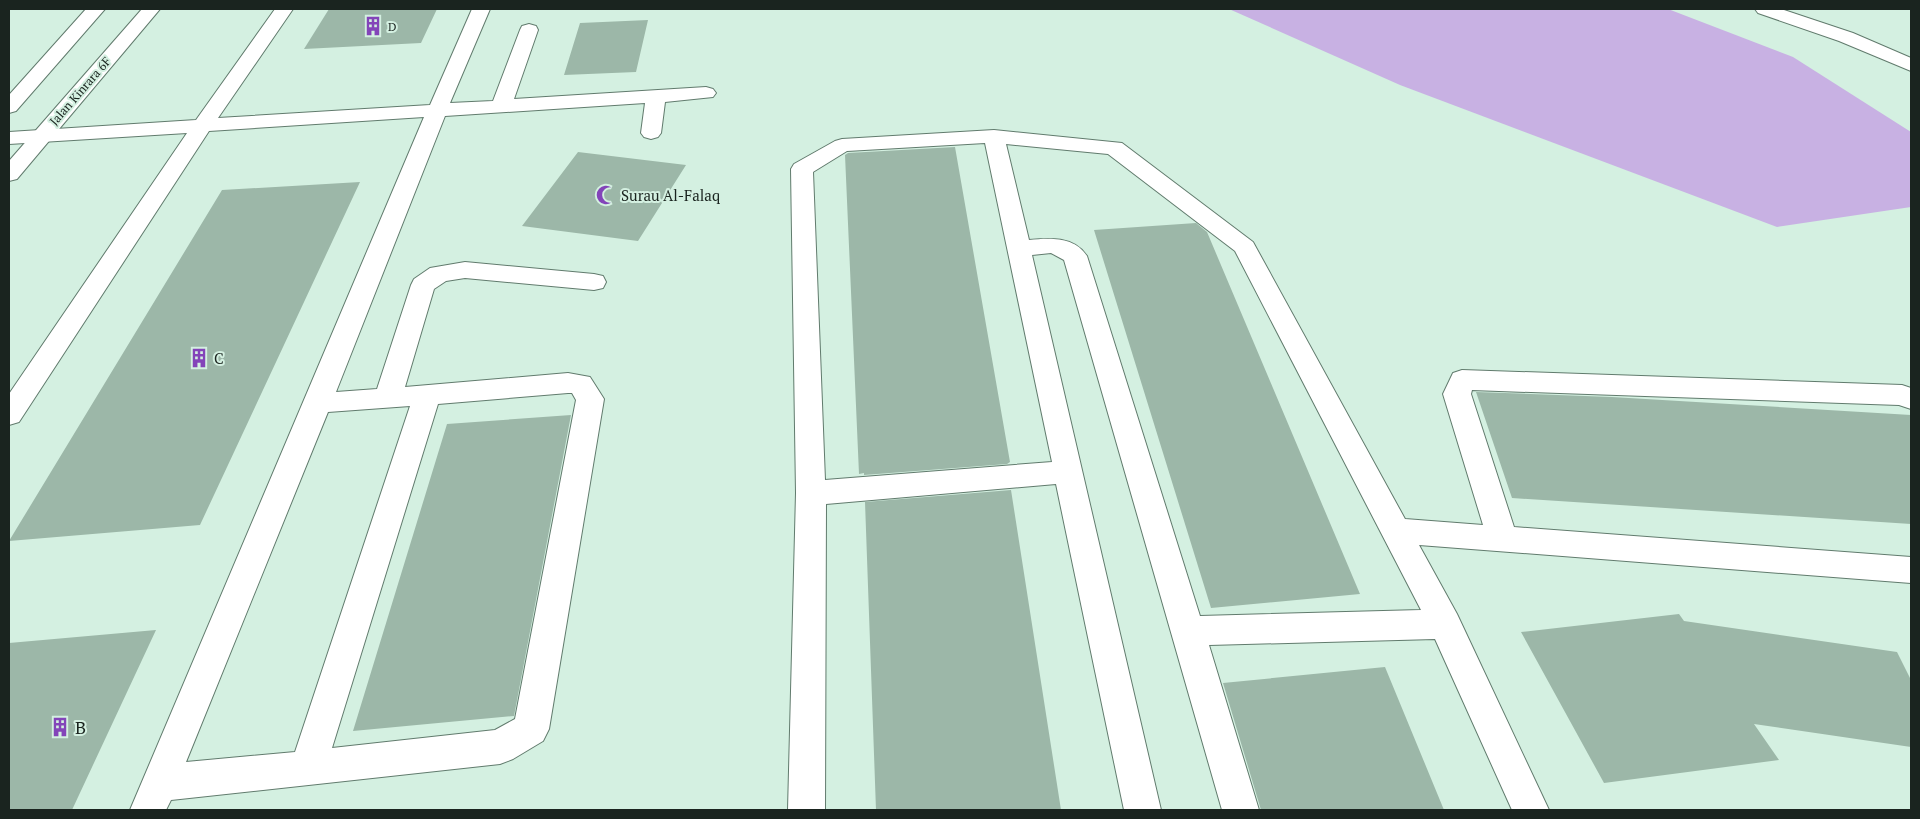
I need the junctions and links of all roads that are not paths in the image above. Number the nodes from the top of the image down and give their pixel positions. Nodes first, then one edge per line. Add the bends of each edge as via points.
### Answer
1 (96, 9) edge
2 (151, 9) edge
3 (284, 9) edge
4 (481, 9) edge
5 (1764, 9) edge
6 (529, 30) dead end
7 (1911, 65) edge
8 (706, 93) dead end
9 (656, 97) junction
10 (9, 107) edge
11 (501, 107) junction
12 (437, 111) junction
13 (202, 126) junction
14 (651, 133) dead end
15 (994, 136) junction
16 (41, 137) junction
17 (9, 138) edge
18 (9, 174) edge
19 (1019, 249) junction
20 (594, 282) dead end
21 (427, 395) junction
22 (388, 397) junction
23 (1911, 399) edge
24 (318, 403) junction
25 (9, 415) edge
26 (1068, 472) junction
27 (811, 493) junction
28 (1396, 531) junction
29 (1503, 539) junction
30 (1911, 570) edge
31 (1445, 624) junction
32 (1188, 631) junction
33 (308, 768) junction
34 (153, 796) edge
35 (806, 810) edge
36 (1143, 810) edge
37 (1240, 810) edge
38 (1531, 810) edge

1 - 10 main road
2 - 16 main road, Jalan Kinrara 6F
3 - 13 main road
4 - 12 main road
5 - 7 main road via 1846,37
6 - 11 main road
8 - 9 main road
9 - 11 main road
9 - 14 main road
11 - 12 main road
12 - 13 main road
12 - 24 main road
13 - 16 main road
13 - 25 main road
15 - 19 main road
15 - 27 main road via 842,145 802,169
15 - 28 main road via 1114,148 1245,247
16 - 17 main road
16 - 18 main road, Jalan Kinrara 6F
19 - 26 main road
19 - 32 main road via 1055,245 1075,256
20 - 22 main road via 464,270 439,274 423,285
21 - 22 main road
21 - 33 main road
21 - 33 main road via 568,383 580,384 590,399 530,729 500,747
22 - 24 main road
23 - 29 main road via 1902,395 1462,380 1457,394
24 - 34 main road
26 - 27 main road
26 - 36 main road
27 - 35 main road
28 - 29 main road
28 - 31 main road
29 - 30 main road
31 - 32 main road
31 - 38 main road
32 - 37 main road
33 - 34 main road

